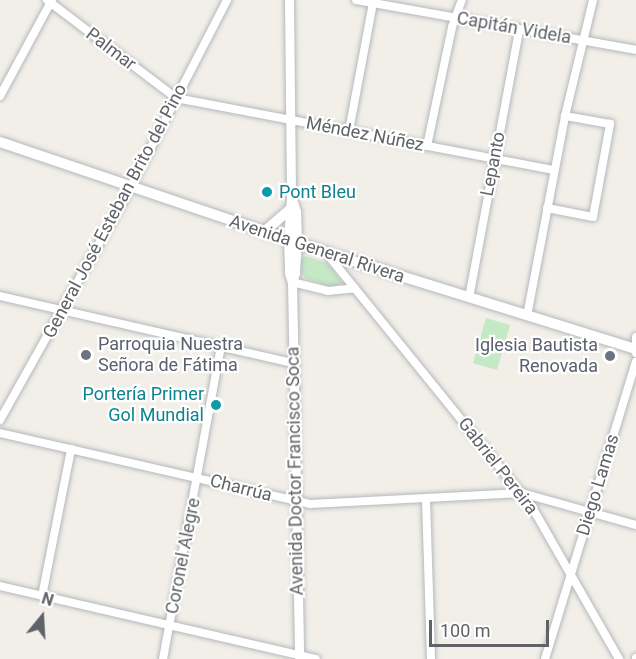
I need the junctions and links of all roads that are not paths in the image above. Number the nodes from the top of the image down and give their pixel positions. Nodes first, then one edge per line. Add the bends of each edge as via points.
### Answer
1 (227, 0) edge
2 (289, 0) edge
3 (356, 0) edge
4 (462, 0) edge
5 (593, 0) edge
6 (50, 1) edge
7 (373, 3) junction
8 (456, 18) junction
9 (519, 31) junction
10 (584, 40) junction
11 (636, 50) edge
12 (0, 96) edge
13 (176, 98) junction
14 (565, 116) junction
15 (290, 120) junction
16 (349, 131) junction
17 (0, 142) edge
18 (427, 146) junction
19 (494, 159) junction
20 (554, 170) junction
21 (130, 188) junction
22 (291, 198) junction
23 (547, 208) junction
24 (288, 210) junction
25 (265, 231) junction
26 (292, 240) junction
27 (327, 253) junction
28 (292, 282) junction
29 (355, 288) junction
30 (0, 296) edge
31 (469, 298) junction
32 (63, 310) junction
33 (527, 316) junction
34 (636, 337) edge
35 (221, 347) junction
36 (636, 350) edge
37 (636, 362) edge
38 (292, 363) junction
39 (0, 420) edge
40 (0, 433) edge
41 (71, 449) junction
42 (198, 477) junction
43 (522, 493) junction
44 (426, 499) junction
45 (295, 501) junction
46 (590, 511) junction
47 (636, 525) edge
48 (570, 574) junction
49 (0, 586) edge
50 (42, 596) junction
51 (170, 626) junction
52 (299, 657) edge
53 (164, 659) edge
54 (316, 659) edge
55 (431, 659) edge
56 (545, 659) edge
57 (619, 659) edge

1 - 13 street, General José Esteban Brito del Pino
2 - 15 street, Avenida Doctor Francisco Soca
3 - 7 street, Capitán Videla
4 - 8 street
5 - 10 street
6 - 12 street
6 - 13 street, Palmar
7 - 8 street, Capitán Videla
7 - 16 street
8 - 9 street, Capitán Videla
8 - 18 street
9 - 10 street, Capitán Videla
9 - 19 street, Lepanto
10 - 11 street, Capitán Videla
10 - 14 street
13 - 15 street, Méndez Núñez
13 - 21 street, General José Esteban Brito del Pino
14 - 20 street
14 - 23 street via 610,124 593,217
15 - 16 street, Méndez Núñez
15 - 22 street, Avenida Doctor Francisco Soca
16 - 18 street, Méndez Núñez
17 - 21 main road, Avenida General Rivera
18 - 19 street, Méndez Núñez
19 - 20 street, Méndez Núñez
19 - 31 street, Lepanto
20 - 23 street
21 - 25 main road, Avenida General Rivera
21 - 32 street, General José Esteban Brito del Pino
22 - 24 street, Avenida Doctor Francisco Soca
22 - 26 street, Avenida Doctor Francisco Soca via 296,210
23 - 33 street
24 - 25 main road
24 - 26 street, Avenida Doctor Francisco Soca
25 - 26 main road, Avenida General Rivera
26 - 27 main road, Avenida General Rivera
26 - 28 street, Avenida Doctor Francisco Soca
27 - 29 street, Gabriel Pereira
27 - 31 main road, Avenida General Rivera
28 - 29 street via 328,291
28 - 38 street, Avenida Doctor Francisco Soca
29 - 43 street, Gabriel Pereira
30 - 32 street
31 - 33 main road, Avenida General Rivera
32 - 35 street
32 - 39 street, General José Esteban Brito del Pino
33 - 36 main road, Avenida General Rivera
34 - 36 street
35 - 38 street
35 - 42 street, Coronel Alegre
37 - 46 street, Diego Lamas
38 - 45 street, Avenida Doctor Francisco Soca
40 - 41 street, Charrúa
41 - 42 street, Charrúa
41 - 50 street
42 - 45 street, Charrúa
42 - 51 street, Coronel Alegre
43 - 44 street, Charrúa
43 - 46 street, Charrúa
43 - 48 street, Gabriel Pereira
44 - 45 street, Charrúa via 310,504
44 - 55 street
45 - 52 street, Avenida Doctor Francisco Soca
46 - 47 street, Charrúa
46 - 48 street, Diego Lamas
48 - 56 street, Diego Lamas
48 - 57 street, Gabriel Pereira
49 - 50 street
50 - 51 street
51 - 52 street
51 - 53 street, Coronel Alegre
52 - 54 street

